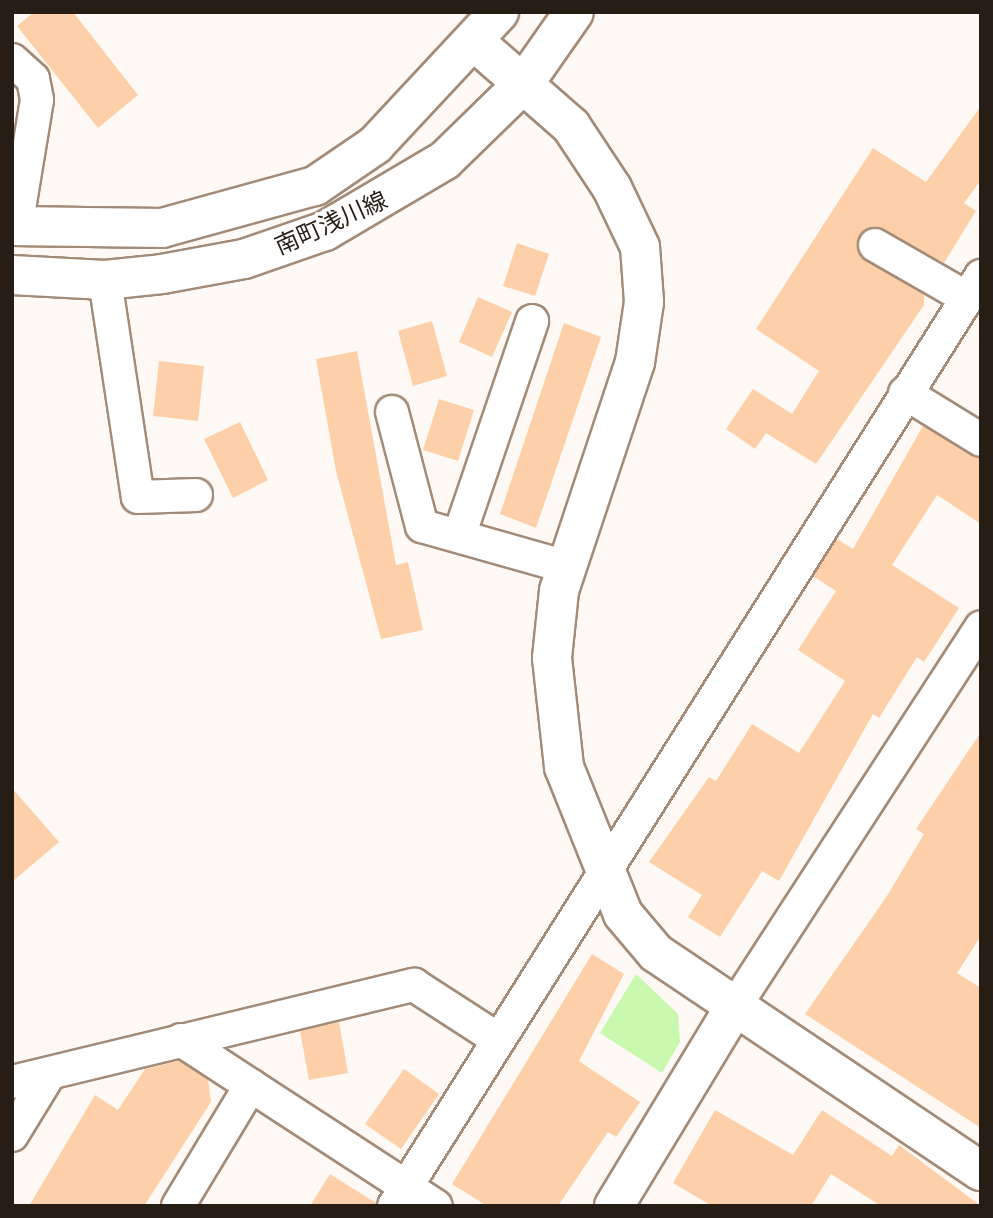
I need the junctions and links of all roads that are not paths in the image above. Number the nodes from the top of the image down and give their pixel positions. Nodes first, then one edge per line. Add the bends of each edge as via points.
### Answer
1 (499, 12) edge
2 (573, 12) edge
3 (475, 42) junction
4 (12, 60) edge
5 (525, 82) junction
6 (14, 227) edge
7 (875, 245) dead end
8 (12, 275) edge
9 (105, 280) junction
10 (974, 287) edge
11 (532, 321) dead end
12 (905, 393) junction
13 (392, 412) dead end
14 (981, 440) edge
15 (196, 495) dead end
16 (459, 536) junction
17 (567, 568) junction
18 (981, 626) edge
19 (604, 870) junction
20 (737, 1003) junction
21 (496, 1038) junction
22 (181, 1041) junction
23 (48, 1076) junction
24 (12, 1082) edge
25 (251, 1086) junction
26 (12, 1135) edge
27 (981, 1171) edge
28 (400, 1196) edge
29 (178, 1206) edge
30 (436, 1206) edge
31 (614, 1206) edge

1 - 3 street, 南町浅川線
2 - 5 street, 南町浅川線
3 - 5 street
3 - 6 street, 南町浅川線 via 375,145 315,186 162,228
4 - 6 street via 33,79 37,100
5 - 9 street, 南町浅川線 via 445,160 325,231 244,259
5 - 17 street via 571,126 612,188 640,247 644,302 635,362
7 - 10 street
8 - 9 street, 南町浅川線
9 - 15 street via 138,497
10 - 12 street
11 - 16 street
12 - 14 street
12 - 19 street
13 - 16 street via 422,526
16 - 17 street
17 - 19 street via 552,658 564,767
18 - 20 street
19 - 20 street via 623,914 656,953
19 - 21 street
20 - 27 street
20 - 31 street
21 - 22 street via 414,985
21 - 28 street
22 - 23 street
22 - 25 street
23 - 24 street
23 - 26 street
25 - 28 street
25 - 29 street
28 - 30 street

